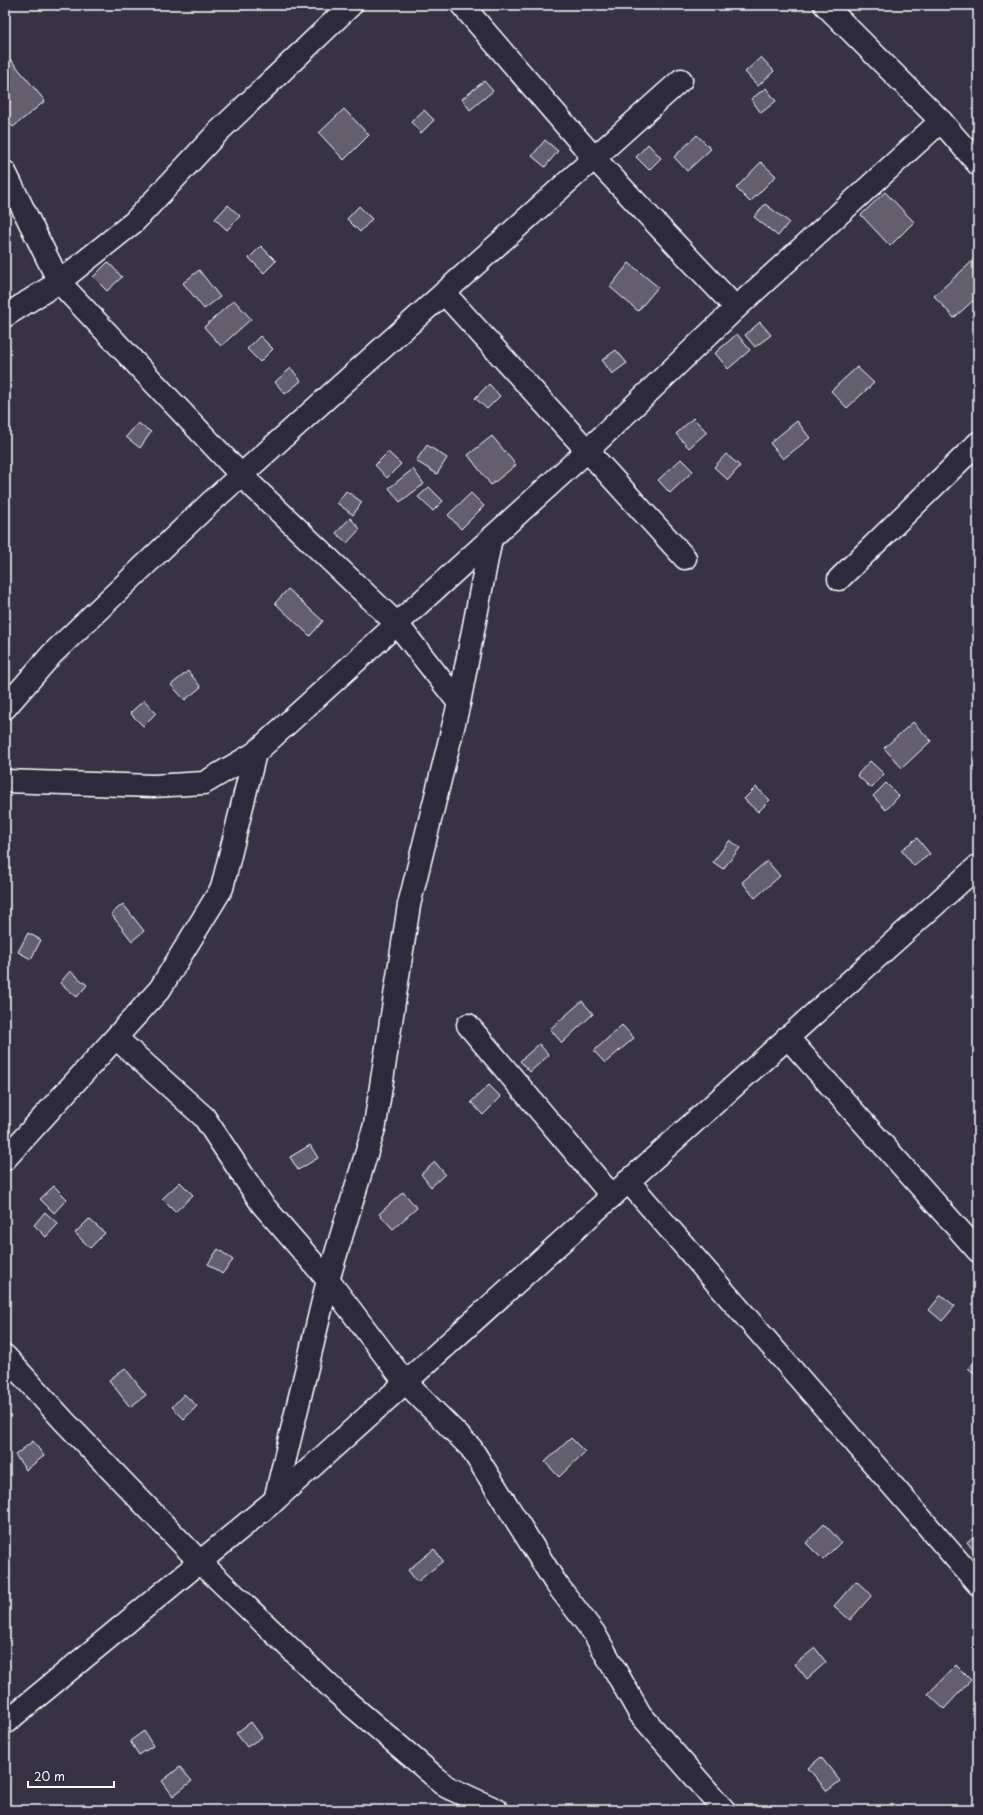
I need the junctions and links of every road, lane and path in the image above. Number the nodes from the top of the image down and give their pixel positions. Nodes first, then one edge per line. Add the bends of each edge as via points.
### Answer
1 (351, 5) edge
2 (462, 5) edge
3 (824, 5) edge
4 (681, 80) dead end
5 (941, 121) junction
6 (594, 158) junction
7 (978, 164) edge
8 (5, 172) edge
9 (59, 282) junction
10 (444, 293) junction
11 (736, 308) junction
12 (5, 316) edge
13 (978, 443) edge
14 (587, 451) junction
15 (241, 475) junction
16 (491, 538) junction
17 (685, 558) dead end
18 (839, 579) dead end
19 (397, 624) junction
20 (459, 702) junction
21 (5, 708) edge
22 (255, 753) junction
23 (5, 781) edge
24 (978, 866) edge
25 (468, 1025) dead end
26 (787, 1037) junction
27 (116, 1038) junction
28 (5, 1158) edge
29 (628, 1181) junction
30 (612, 1196) junction
31 (978, 1251) edge
32 (328, 1280) junction
33 (5, 1356) edge
34 (405, 1382) junction
35 (275, 1500) junction
36 (200, 1562) junction
37 (978, 1584) edge
38 (5, 1723) edge
39 (497, 1810) edge
40 (724, 1810) edge

1 - 9 street via 218,132 134,222
2 - 6 street
3 - 5 street
4 - 6 street
5 - 7 street
5 - 11 street
6 - 10 street
6 - 11 street
8 - 9 street
9 - 12 street
9 - 15 street
10 - 14 street
10 - 15 street
11 - 14 street
13 - 18 street
14 - 16 street
14 - 17 street
15 - 19 street
15 - 21 street via 52,654
16 - 19 street
16 - 20 street
19 - 20 street
19 - 22 street
20 - 32 street via 409,905 375,1125
22 - 23 street via 204,783 153,786
22 - 27 street via 222,888 160,989
24 - 26 street
25 - 30 street
26 - 29 street
26 - 31 street
27 - 28 street
27 - 32 street via 204,1117 262,1204
29 - 30 street
29 - 37 street
30 - 34 street
32 - 34 street
32 - 35 street
33 - 36 street
34 - 35 street
34 - 40 street via 471,1448 555,1582 594,1633 640,1714
35 - 36 street
36 - 38 street
36 - 39 street via 337,1693 447,1787

